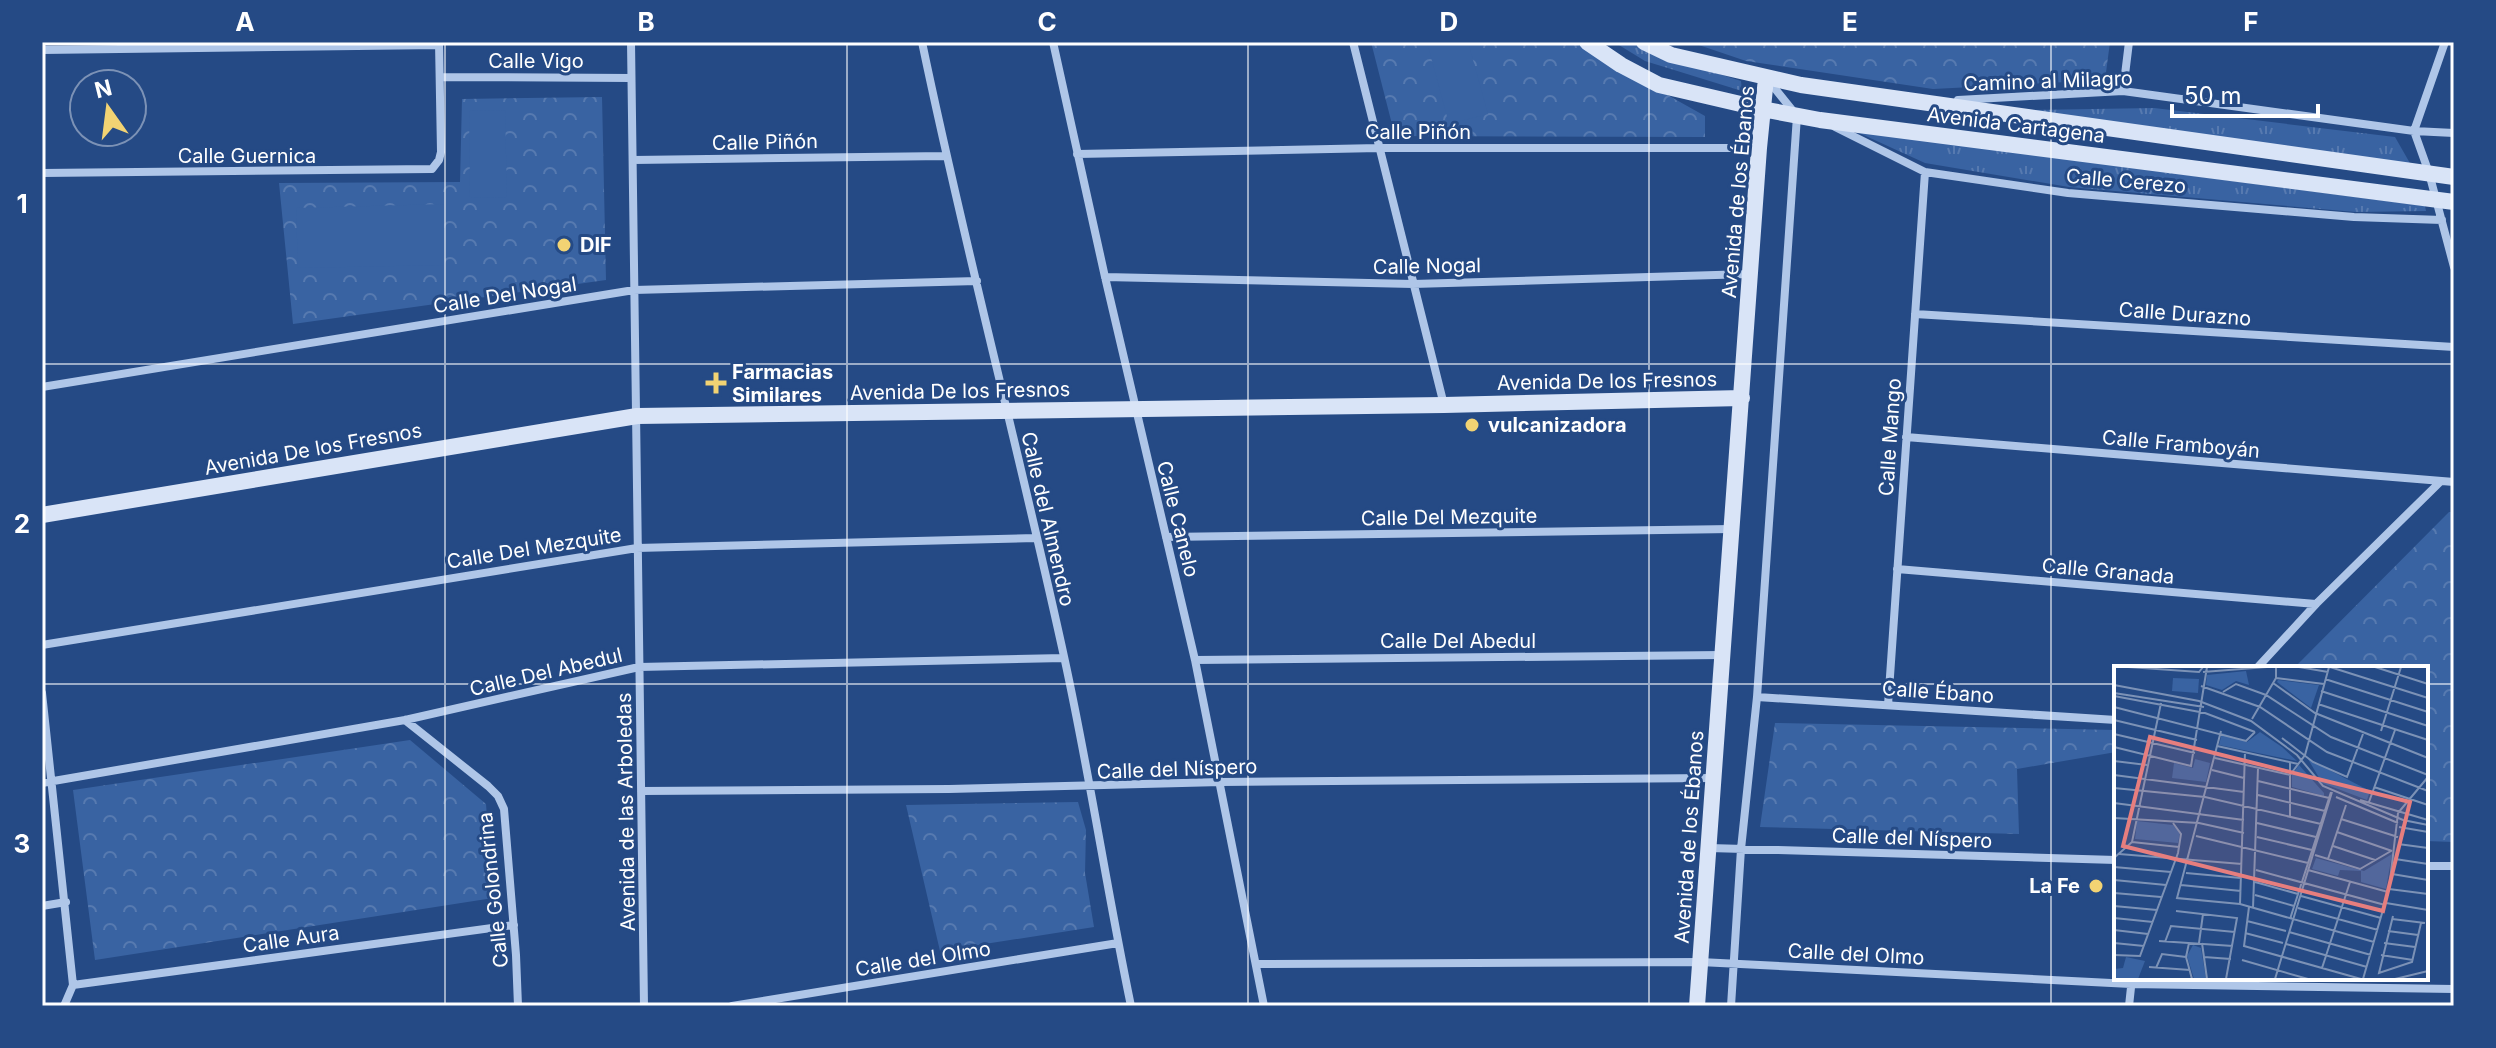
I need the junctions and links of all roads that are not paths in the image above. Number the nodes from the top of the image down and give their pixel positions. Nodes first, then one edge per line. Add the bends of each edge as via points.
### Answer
1 (631, 42) edge
2 (922, 42) edge
3 (1053, 42) edge
4 (1353, 42) edge
5 (1587, 42) edge
6 (1644, 42) edge
7 (2129, 42) edge
8 (2445, 42) edge
9 (439, 44) edge
10 (42, 50) edge
11 (441, 77) junction
12 (631, 78) junction
13 (1766, 78) junction
14 (2123, 91) junction
15 (1929, 102) junction
16 (1762, 109) junction
17 (1797, 116) junction
18 (1820, 120) junction
19 (2414, 131) junction
20 (2454, 133) edge
21 (1379, 148) junction
22 (1759, 148) junction
23 (1077, 154) junction
24 (946, 156) junction
25 (633, 160) junction
26 (1925, 172) junction
27 (42, 173) edge
28 (2429, 173) junction
29 (2454, 177) edge
30 (2436, 199) junction
31 (2454, 202) edge
32 (2442, 220) junction
33 (2452, 251) edge
34 (2454, 267) edge
35 (1749, 274) junction
36 (1105, 277) junction
37 (977, 281) junction
38 (1413, 284) junction
39 (634, 290) junction
40 (1915, 314) junction
41 (2454, 347) edge
42 (42, 387) edge
43 (1742, 398) junction
44 (1444, 405) junction
45 (1135, 408) junction
46 (1006, 411) junction
47 (637, 416) junction
48 (1906, 437) junction
49 (2440, 482) junction
50 (2454, 482) edge
51 (42, 515) edge
52 (1732, 529) junction
53 (1166, 537) junction
54 (1036, 538) junction
55 (637, 548) junction
56 (1897, 569) junction
57 (2316, 604) junction
58 (42, 645) edge
59 (1722, 655) junction
60 (1064, 658) junction
61 (1195, 660) junction
62 (2259, 666) edge
63 (639, 667) junction
64 (42, 693) edge
65 (1757, 697) junction
66 (1888, 705) junction
67 (405, 720) junction
68 (2114, 720) edge
69 (1713, 778) junction
70 (47, 782) edge
71 (1221, 782) junction
72 (1092, 787) junction
73 (641, 791) junction
74 (1708, 848) junction
75 (1741, 849) junction
76 (2114, 860) edge
77 (2428, 866) edge
78 (2454, 866) edge
79 (66, 902) junction
80 (42, 906) edge
81 (514, 925) junction
82 (1118, 943) junction
83 (1700, 962) junction
84 (1733, 963) junction
85 (1256, 964) junction
86 (2132, 981) edge
87 (73, 985) junction
88 (2454, 989) edge
89 (64, 1006) edge
90 (518, 1006) edge
91 (644, 1006) edge
92 (732, 1006) edge
93 (1131, 1006) edge
94 (1264, 1006) edge
95 (1697, 1006) edge
96 (1731, 1006) edge
97 (2129, 1006) edge

1 - 12 street, Avenida de las Arboledas
2 - 24 street, Calle del Almendro
3 - 23 street, Calle Canelo
4 - 21 street
5 - 16 street, Avenida Cartagena via 1659,85
6 - 13 street, Avenida Cartagena via 1671,55
7 - 14 street
8 - 19 street
9 - 10 street
9 - 11 street
11 - 12 street, Calle Vigo
11 - 27 street, Calle Guernica via 441,152 436,165 425,171
12 - 25 street, Avenida de las Arboledas
13 - 15 street, Avenida Cartagena
13 - 16 street, Avenida de los Ébanos
13 - 17 street, Avenida de los Ébanos
14 - 15 street, Camino al Milagro
14 - 19 street, Camino al Milagro
15 - 28 street, Avenida Cartagena
16 - 17 street, Avenida Cartagena
16 - 22 street, Avenida de los Ébanos
17 - 18 street, Avenida Cartagena
17 - 65 street
18 - 26 street, Calle Cerezo
18 - 30 street, Avenida Cartagena
19 - 20 street, Camino al Milagro
19 - 28 street
21 - 22 street, Calle Piñón
21 - 23 street, Calle Piñón
21 - 38 street
22 - 35 street, Avenida de los Ébanos
23 - 36 street, Calle Canelo
24 - 25 street, Calle Piñón
24 - 37 street, Calle del Almendro
25 - 39 street, Avenida de las Arboledas
26 - 32 street, Calle Cerezo via 2068,193
26 - 40 street, Calle Mango
28 - 29 street, Avenida Cartagena
28 - 30 street
30 - 31 street, Avenida Cartagena
30 - 32 street
32 - 33 street
33 - 34 street
35 - 38 street, Calle Nogal
35 - 43 street, Avenida de los Ébanos
36 - 38 street, Calle Nogal
36 - 45 street, Calle Canelo
37 - 39 street, Calle Del Nogal
37 - 46 street, Calle del Almendro
38 - 44 street
39 - 42 street, Calle Del Nogal
39 - 47 street, Avenida de las Arboledas
40 - 41 street, Calle Durazno
40 - 48 street, Calle Mango
43 - 44 street, Avenida De los Fresnos
43 - 52 street, Avenida de los Ébanos
44 - 45 street, Avenida De los Fresnos
45 - 46 street, Avenida De los Fresnos
45 - 53 street, Calle Canelo
46 - 47 street, Avenida De los Fresnos
46 - 54 street, Calle del Almendro
47 - 51 street, Avenida De los Fresnos
47 - 55 street, Avenida de las Arboledas
48 - 49 street, Calle Framboyán
48 - 56 street, Calle Mango
49 - 50 street, Calle Framboyán
49 - 57 street
52 - 53 street, Calle Del Mezquite
52 - 59 street, Avenida de los Ébanos
53 - 61 street, Calle Canelo
54 - 55 street, Calle Del Mezquite
54 - 60 street, Calle del Almendro
55 - 58 street, Calle Del Mezquite
55 - 63 street, Avenida de las Arboledas
56 - 57 street, Calle Granada
56 - 66 street, Calle Mango
57 - 62 street
59 - 61 street, Calle Del Abedul
59 - 69 street, Avenida de los Ébanos
60 - 63 street, Calle Del Abedul
60 - 72 street, Calle del Almendro
61 - 71 street, Calle Canelo
63 - 67 street, Calle Del Abedul
63 - 73 street, Avenida de las Arboledas
64 - 70 street
65 - 66 street, Calle Ébano
65 - 75 street
66 - 68 street, Calle Ébano
67 - 70 street, Calle Del Abedul
67 - 81 street, Calle Golondrina via 498,796 504,809
69 - 71 street, Calle del Níspero
69 - 74 street, Avenida de los Ébanos
70 - 79 street
71 - 72 street, Calle del Níspero
71 - 85 street, Calle Canelo
72 - 73 street, Calle del Níspero
72 - 82 street, Calle del Almendro
73 - 91 street, Avenida de las Arboledas
74 - 75 street, Calle del Níspero
74 - 83 street, Avenida de los Ébanos
75 - 76 street, Calle del Níspero
75 - 84 street
77 - 78 street
79 - 80 street
79 - 87 street
81 - 87 street, Calle Aura
81 - 90 street, Calle Golondrina
82 - 92 street, Calle del Olmo
82 - 93 street, Calle del Almendro
83 - 84 street, Calle del Olmo
83 - 85 street, Calle del Olmo
83 - 95 street, Avenida de los Ébanos
84 - 86 street, Calle del Olmo
84 - 96 street
85 - 94 street, Calle Canelo
86 - 88 street, Calle del Olmo
86 - 97 street
87 - 89 street

